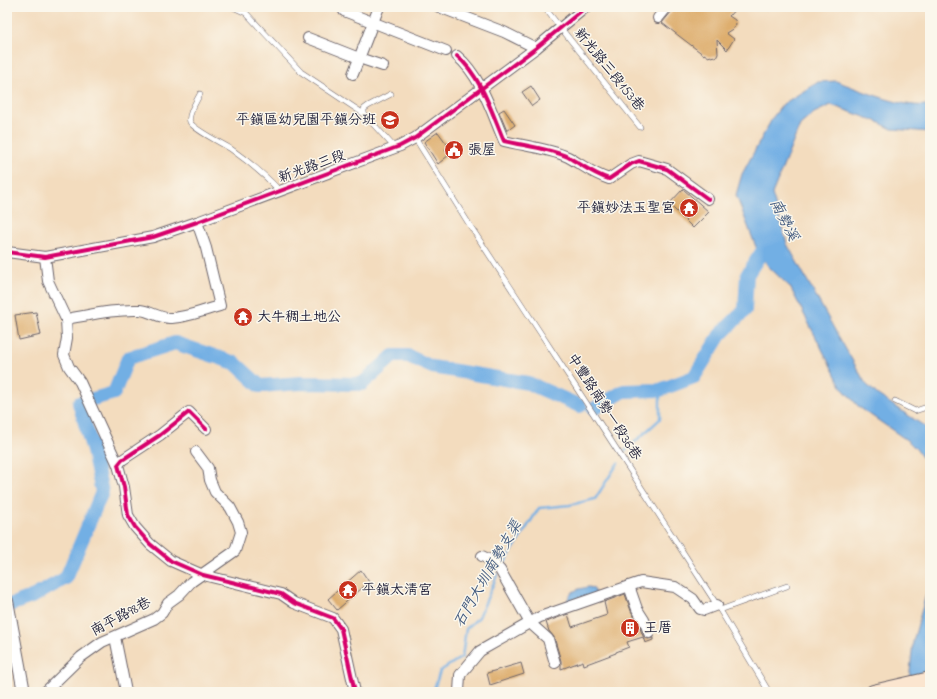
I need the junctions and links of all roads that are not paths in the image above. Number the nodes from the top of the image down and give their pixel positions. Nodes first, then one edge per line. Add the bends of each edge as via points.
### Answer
1 (233, 7) edge
2 (379, 7) edge
3 (439, 7) edge
4 (544, 7) edge
5 (586, 7) edge
6 (667, 7) edge
7 (458, 11) edge
8 (344, 12) dead end
9 (658, 18) dead end
10 (373, 23) junction
11 (560, 28) junction
12 (308, 38) dead end
13 (536, 48) junction
14 (446, 51) dead end
15 (457, 56) dead end
16 (359, 58) junction
17 (383, 66) dead end
18 (353, 74) dead end
19 (482, 88) junction
20 (200, 94) dead end
21 (391, 94) dead end
22 (364, 114) junction
23 (640, 127) dead end
24 (415, 138) junction
25 (395, 148) junction
26 (280, 191) junction
27 (708, 199) dead end
28 (197, 222) junction
29 (7, 252) edge
30 (45, 257) junction
31 (66, 319) junction
32 (895, 400) dead end
33 (930, 406) edge
34 (206, 429) dead end
35 (196, 452) dead end
36 (118, 465) junction
37 (482, 556) dead end
38 (203, 574) junction
39 (629, 586) junction
40 (787, 586) dead end
41 (7, 601) edge
42 (719, 608) junction
43 (530, 623) junction
44 (649, 633) dead end
45 (115, 637) junction
46 (555, 663) dead end
47 (930, 679) edge
48 (896, 689) edge
49 (24, 692) edge
50 (46, 692) edge
51 (126, 692) edge
52 (355, 692) edge
53 (459, 692) edge
54 (770, 692) edge
55 (873, 692) edge

1 - 22 lane via 246,13 301,72
2 - 10 street
3 - 7 street
4 - 11 lane, 新光路三段153巷
5 - 11 street, 新光路三段
6 - 9 street
7 - 13 street
8 - 10 street
10 - 14 street
10 - 16 street
11 - 13 street, 新光路三段
11 - 23 lane, 新光路三段153巷
12 - 16 street
13 - 19 street, 新光路三段
15 - 19 street
16 - 17 street
16 - 18 street
19 - 24 street, 新光路三段
19 - 27 street via 504,141 555,152 609,179 639,161 667,169
20 - 26 lane via 189,116 190,122 257,169
21 - 22 lane via 368,106 364,109
22 - 25 lane
24 - 25 street, 新光路三段
24 - 42 lane, 中豐路南勢一段36巷
25 - 26 street, 新光路三段
26 - 28 street, 新光路三段
28 - 30 street, 新光路三段 via 153,237
28 - 31 street via 220,306 169,318 140,310 106,312
29 - 30 street, 新光路三段
30 - 31 street via 48,281
31 - 36 street via 67,338 64,355 80,382
32 - 33 lane via 915,411
34 - 36 street via 189,412
35 - 38 street, 南平路98巷 via 208,468 214,492 230,507 241,532 235,551
36 - 38 street via 128,515 135,527 150,544 171,561
37 - 43 street via 498,567
38 - 45 street, 南平路98巷 via 168,603 162,613 154,619
38 - 52 street via 281,594 294,603 332,618 341,629
39 - 42 street via 641,582 675,587 693,599 700,609
39 - 43 street via 540,617
39 - 44 street
40 - 42 lane
41 - 49 street
42 - 54 lane, 中豐路南勢一段36巷
43 - 46 street via 548,639
43 - 53 street via 480,651 460,675
45 - 50 street, 南平路98巷 via 81,656
45 - 51 street
47 - 48 main road
48 - 55 main road

